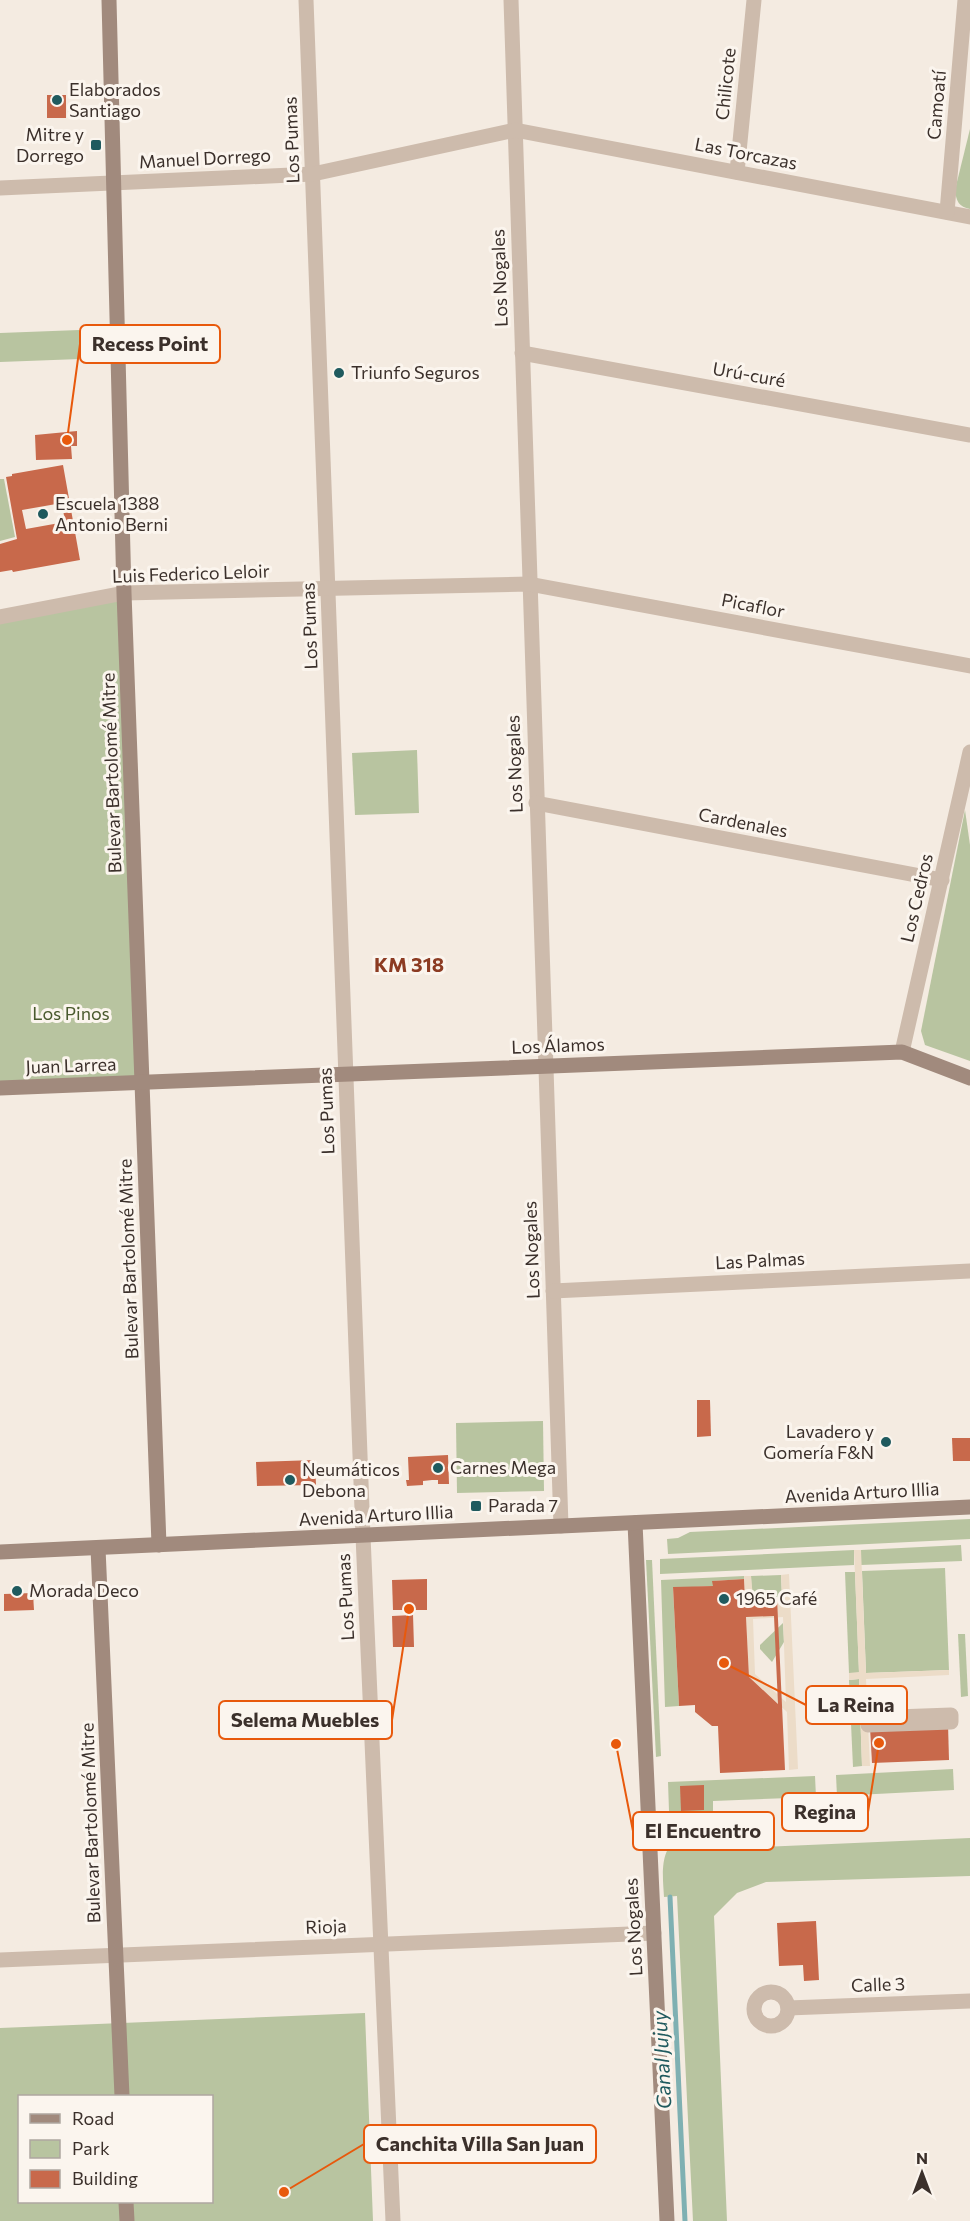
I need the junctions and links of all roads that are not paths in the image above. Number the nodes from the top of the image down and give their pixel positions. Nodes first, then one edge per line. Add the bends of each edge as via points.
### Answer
1 (109, 0) edge
2 (306, 0) edge
3 (511, 0) edge
4 (754, 0) edge
5 (965, 0) edge
6 (963, 113) edge
7 (515, 130) junction
8 (737, 172) junction
9 (313, 174) junction
10 (113, 183) junction
11 (0, 188) edge
12 (947, 212) junction
13 (970, 217) edge
14 (522, 353) junction
15 (970, 435) edge
16 (529, 584) junction
17 (328, 589) junction
18 (124, 593) junction
19 (0, 617) edge
20 (970, 666) edge
21 (970, 752) edge
22 (536, 803) junction
23 (942, 880) junction
24 (902, 1052) junction
25 (545, 1066) junction
26 (346, 1074) junction
27 (970, 1078) edge
28 (143, 1083) junction
29 (0, 1088) edge
30 (970, 1271) edge
31 (553, 1291) junction
32 (970, 1508) edge
33 (635, 1523) junction
34 (561, 1526) junction
35 (363, 1536) junction
36 (159, 1545) junction
37 (98, 1548) junction
38 (0, 1552) edge
39 (954, 1718) dead end
40 (866, 1722) dead end
41 (654, 1934) junction
42 (381, 1945) junction
43 (116, 1955) junction
44 (0, 1960) edge
45 (970, 2001) edge
46 (788, 2008) dead end
47 (122, 2095) edge
48 (126, 2203) edge
49 (127, 2221) edge
50 (393, 2221) edge
51 (667, 2221) edge

1 - 10 street, Bulevar Bartolomé Mitre
2 - 9 street, Los Pumas
3 - 7 street, Los Nogales
4 - 8 street, Chilicote
5 - 6 street, Camoatí
6 - 12 street, Camoatí
7 - 8 street, Las Torcazas
7 - 9 street, Manuel Dorrego
7 - 14 street, Los Nogales
8 - 12 street, Las Torcazas
9 - 10 street, Manuel Dorrego
9 - 17 street, Los Pumas
10 - 11 street, Manuel Dorrego
10 - 18 street, Bulevar Bartolomé Mitre
12 - 13 street, Las Torcazas
14 - 15 street, Urú-curé
14 - 16 street, Los Nogales
16 - 17 street, Luis Federico Leloir
16 - 20 street, Picaflor
16 - 22 street, Los Nogales
17 - 18 street, Luis Federico Leloir
17 - 26 street, Los Pumas
18 - 19 street, Luis Federico Leloir
18 - 28 street, Bulevar Bartolomé Mitre
21 - 23 street, Los Cedros
22 - 23 street, Cardenales
22 - 25 street, Los Nogales
23 - 24 street, Los Cedros
24 - 25 street, Los Álamos
24 - 27 street, Los Álamos
25 - 26 street, Los Álamos
25 - 31 street, Los Nogales
26 - 28 street, Los Álamos
26 - 35 street, Los Pumas
28 - 29 street, Juan Larrea
28 - 36 street, Bulevar Bartolomé Mitre
30 - 31 street, Las Palmas
31 - 34 street, Los Nogales
32 - 33 street, Avenida Arturo Illia
33 - 34 street, Avenida Arturo Illia
33 - 41 street, Los Nogales
34 - 35 street, Avenida Arturo Illia
35 - 36 street, Avenida Arturo Illia
35 - 42 street, Los Pumas
36 - 37 street, Avenida Arturo Illia
37 - 38 street, Avenida Arturo Illia
37 - 43 street, Bulevar Bartolomé Mitre
39 - 40 street
41 - 42 street, Rioja
41 - 51 street, Los Nogales
42 - 43 street, Rioja
42 - 50 street, Los Pumas
43 - 44 street, Rioja
43 - 47 street, Bulevar Bartolomé Mitre
45 - 46 street, Calle 3
48 - 49 street

